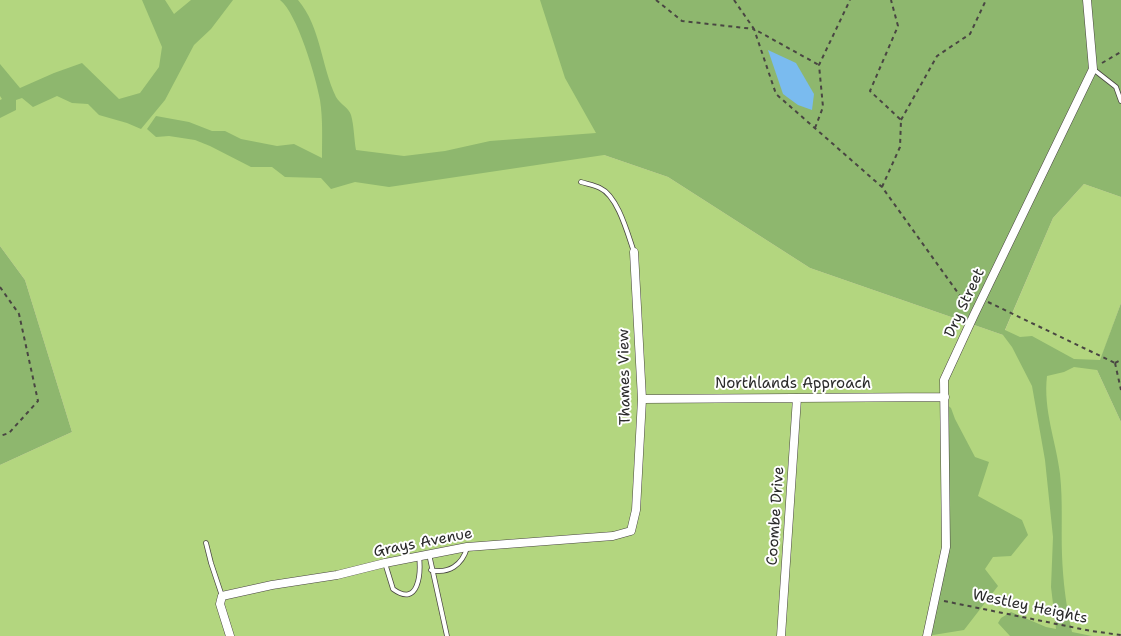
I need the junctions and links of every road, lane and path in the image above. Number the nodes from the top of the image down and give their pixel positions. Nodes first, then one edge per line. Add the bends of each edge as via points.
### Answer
1 (656, 0) edge
2 (734, 0) edge
3 (850, 0) edge
4 (891, 0) edge
5 (986, 0) edge
6 (1087, 0) edge
7 (754, 29) junction
8 (1121, 52) edge
9 (819, 65) junction
10 (1093, 68) junction
11 (1121, 101) edge
12 (901, 120) junction
13 (815, 128) junction
14 (581, 182) dead end
15 (882, 187) junction
16 (634, 252) joint
17 (0, 287) edge
18 (982, 299) junction
19 (974, 315) junction
20 (1121, 360) edge
21 (1115, 362) junction
22 (1121, 390) edge
23 (944, 397) junction
24 (797, 398) junction
25 (642, 399) junction
26 (0, 436) edge
27 (631, 531) joint
28 (206, 543) dead end
29 (467, 547) junction
30 (429, 554) junction
31 (419, 556) junction
32 (385, 563) junction
33 (431, 570) junction
34 (222, 596) junction
35 (934, 599) junction
36 (1121, 635) edge
37 (230, 636) edge
38 (447, 636) edge
39 (781, 636) edge
40 (926, 636) edge

1 - 7 path via 682,21
2 - 7 path
3 - 9 path
4 - 12 path via 898,26 870,91
5 - 12 path via 970,34 937,56
6 - 10 street
7 - 9 path
7 - 13 path via 776,94
8 - 10 path
9 - 13 path via 823,107
10 - 11 lane via 1116,87
10 - 18 street, Dry Street
12 - 15 path via 900,147
13 - 15 path
14 - 16 lane via 600,188 612,199
15 - 19 path
16 - 25 street, Thames View
17 - 26 path via 19,314 38,401 9,433
18 - 19 street, Dry Street
18 - 21 path
19 - 23 street, Dry Street via 944,380
20 - 21 path
21 - 22 path
23 - 24 street, Northlands Approach
23 - 35 street, Dry Street via 946,546
24 - 25 street, Northlands Approach
24 - 39 street, Coombe Drive
25 - 27 street, Thames View via 636,510
27 - 29 street, Grays Avenue via 614,536
28 - 34 lane
29 - 30 street, Grays Avenue
29 - 33 lane via 456,566 444,571
30 - 31 street, Grays Avenue
30 - 33 lane
31 - 32 street, Grays Avenue
31 - 32 lane via 414,592 402,594 393,588
32 - 34 street, Grays Avenue
33 - 38 lane
34 - 37 street via 220,604
35 - 36 path, Westley Heights via 1091,632
35 - 40 street, Dry Street

